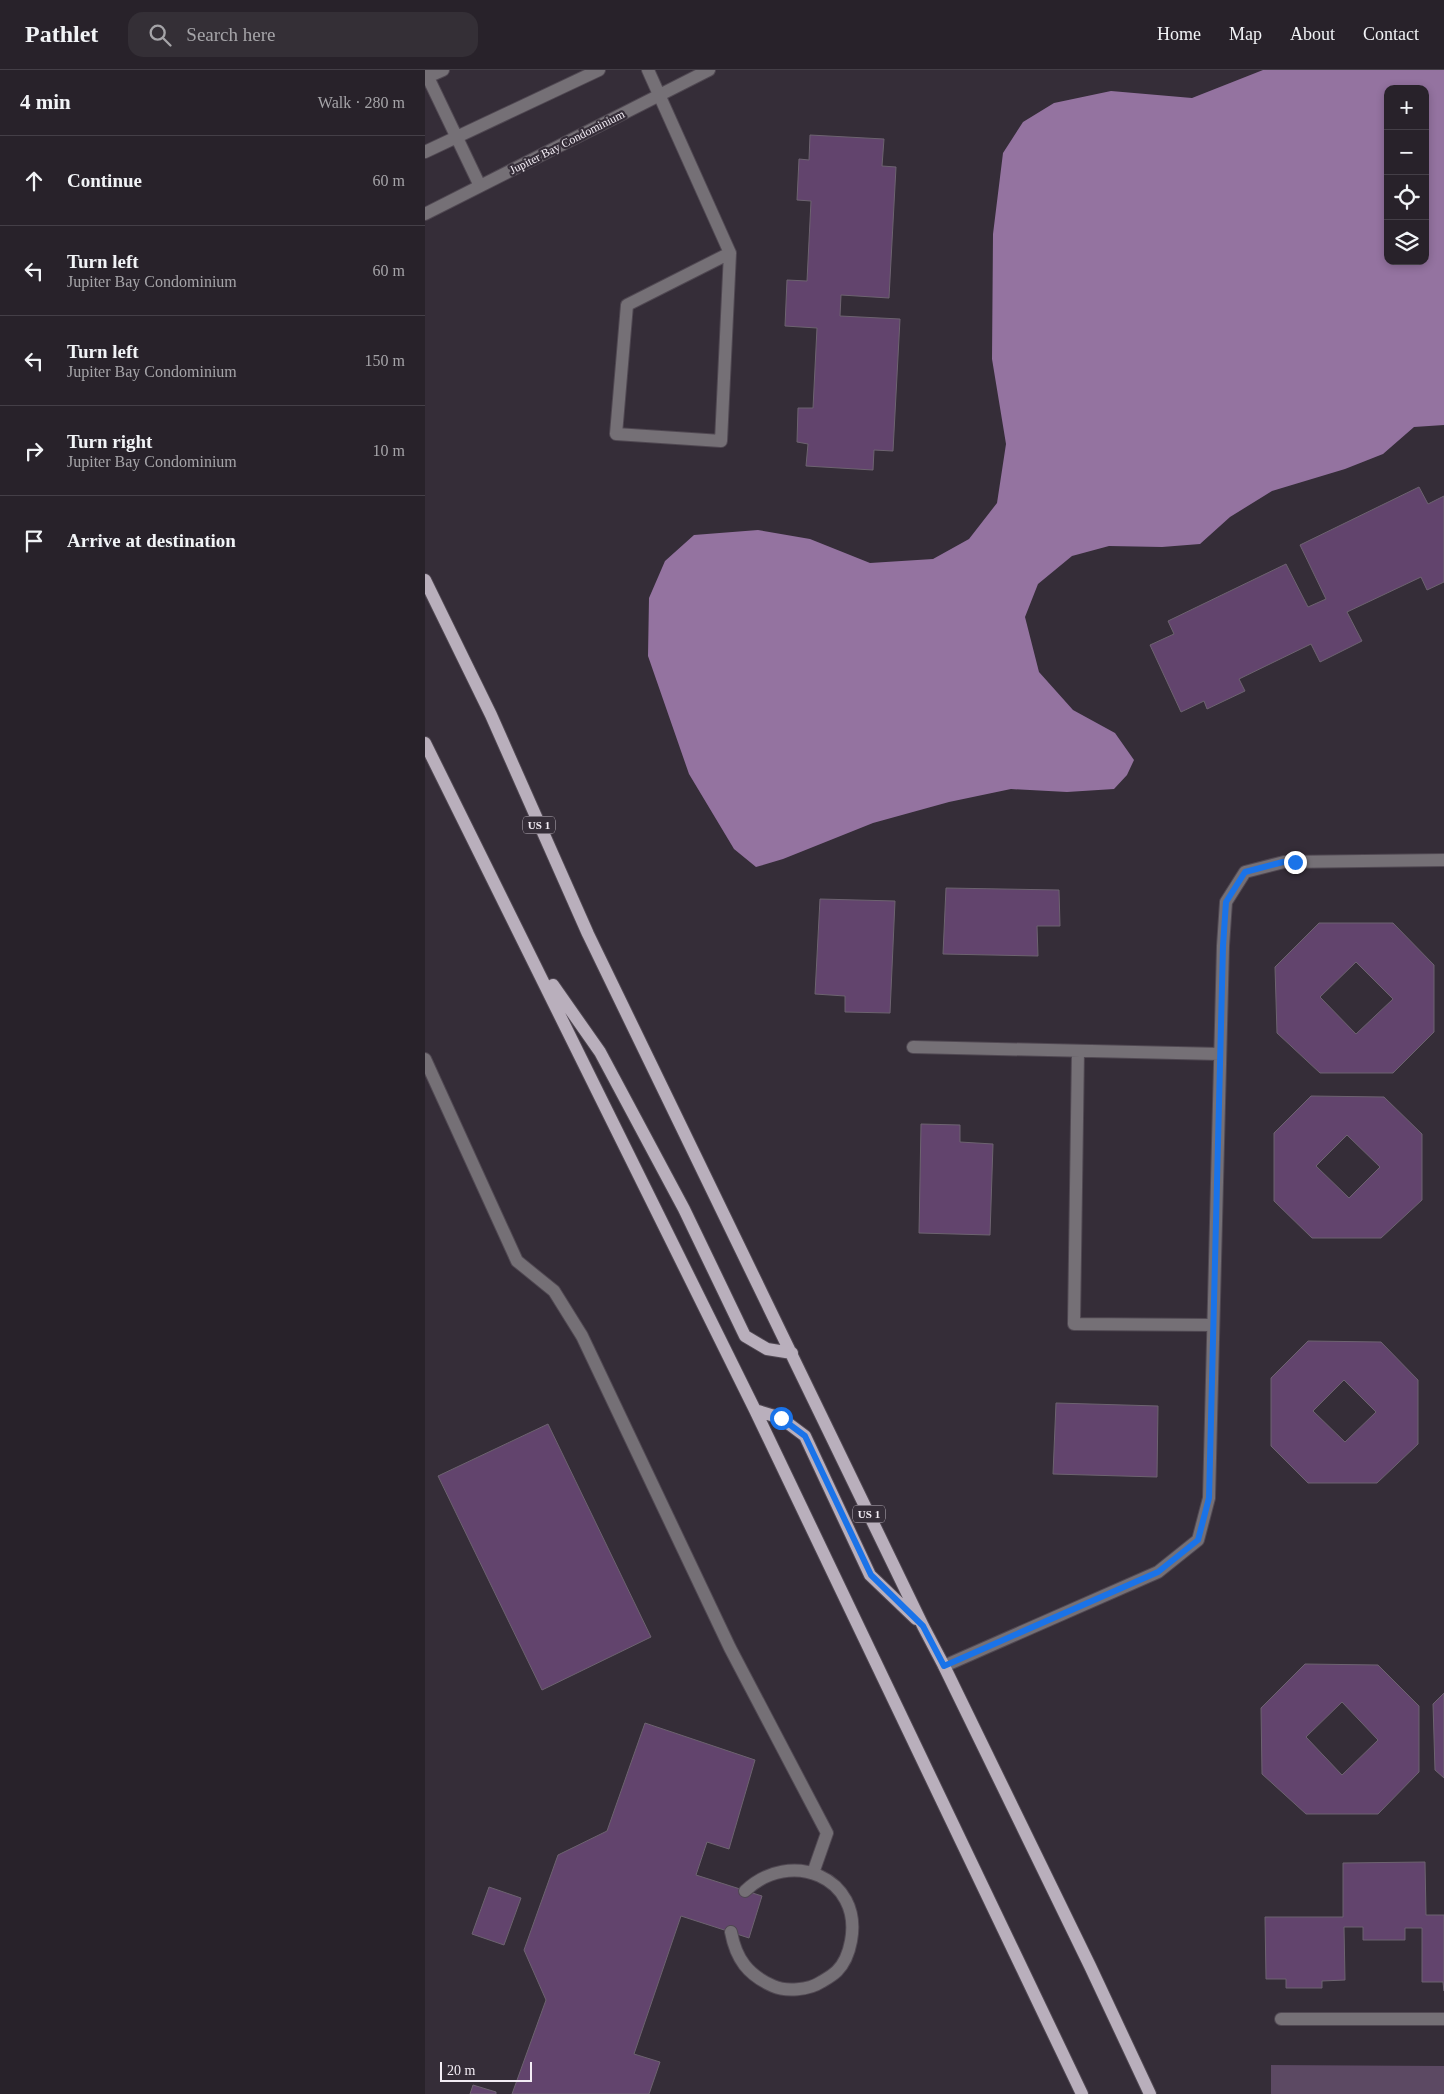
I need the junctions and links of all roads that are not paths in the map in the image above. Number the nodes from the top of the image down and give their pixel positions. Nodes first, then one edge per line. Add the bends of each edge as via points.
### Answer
1 (443, 70) edge
2 (599, 70) edge
3 (648, 70) edge
4 (709, 70) edge
5 (426, 75) edge
6 (659, 95) junction
7 (457, 137) junction
8 (425, 152) edge
9 (480, 186) junction
10 (425, 214) edge
11 (731, 253) junction
12 (425, 580) edge
13 (425, 743) edge
14 (1444, 860) edge
15 (531, 955) junction
16 (913, 1047) dead end
17 (1078, 1051) junction
18 (1220, 1054) junction
19 (425, 1059) edge
20 (1213, 1325) junction
21 (792, 1353) junction
22 (755, 1410) junction
23 (923, 1626) junction
24 (944, 1666) junction
25 (813, 1873) junction
26 (745, 1891) dead end
27 (731, 1932) dead end
28 (1281, 2019) dead end
29 (1444, 2019) edge
30 (1075, 2078) junction
31 (1082, 2094) edge
32 (1090, 2094) edge
33 (1150, 2094) edge

1 - 5 street
2 - 7 street
3 - 6 street
4 - 6 street, Jupiter Bay Condominium
5 - 7 street
6 - 9 street, Jupiter Bay Condominium
6 - 11 street
7 - 8 street
7 - 9 street
9 - 10 street, Jupiter Bay Condominium
11 - 11 street via 721,441 616,434 627,305
12 - 21 main road, US 1 via 491,715 588,934
13 - 15 main road
14 - 18 street via 1283,862 1245,872 1226,902
15 - 21 main road via 600,1052 684,1210 745,1336 767,1349
15 - 22 main road
16 - 17 street
17 - 18 street
17 - 20 street via 1074,1324
18 - 20 street
19 - 25 street via 517,1261 555,1291 582,1336 729,1648 827,1833
20 - 24 street via 1209,1498 1198,1540 1158,1572
21 - 23 main road, US 1
22 - 23 main road via 781,1418 805,1436 871,1575
22 - 30 main road
23 - 24 main road, US 1
24 - 33 main road, US 1
25 - 26 street via 804,1870 770,1873
25 - 27 street via 836,1887 849,1907 853,1928 848,1954 837,1971 817,1985 797,1990 776,1988 757,1979 743,1965
28 - 29 street
30 - 31 main road
30 - 32 main road

